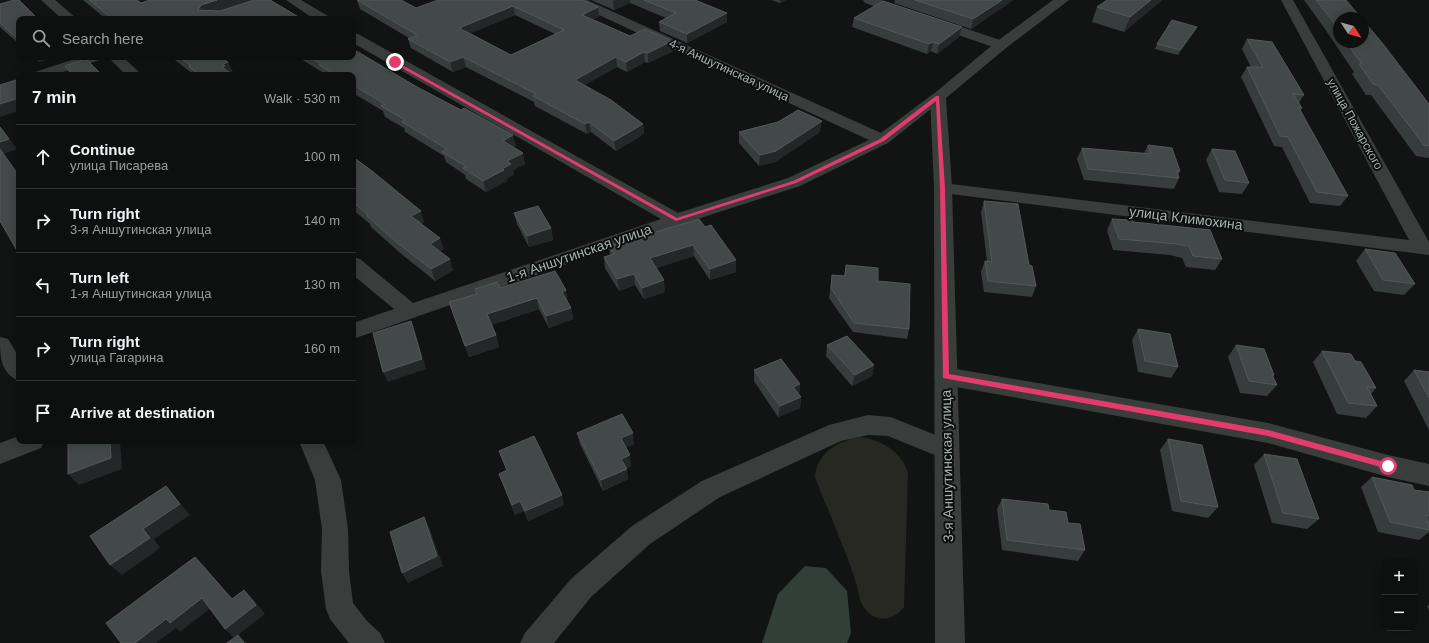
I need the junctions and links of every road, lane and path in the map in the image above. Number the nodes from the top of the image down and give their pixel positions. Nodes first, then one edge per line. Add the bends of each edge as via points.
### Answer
1 (47, 0) edge
2 (292, 0) edge
3 (577, 0) edge
4 (869, 0) edge
5 (1062, 0) edge
6 (1287, 0) edge
7 (66, 16) edge
8 (318, 16) edge
9 (356, 39) edge
10 (1001, 45) junction
11 (86, 60) edge
12 (118, 60) edge
13 (49, 72) edge
14 (132, 72) edge
15 (938, 97) junction
16 (882, 140) junction
17 (943, 188) junction
18 (676, 220) junction
19 (1426, 248) edge
20 (356, 267) edge
21 (409, 311) junction
22 (356, 330) edge
23 (0, 345) edge
24 (16, 368) edge
25 (945, 376) junction
26 (25, 444) edge
27 (312, 444) edge
28 (947, 450) junction
29 (0, 454) edge
30 (1429, 475) edge
31 (370, 643) edge
32 (535, 643) edge
33 (950, 643) edge

1 - 7 street
2 - 8 street
3 - 16 street, 4-я Аншутинская улица
4 - 10 street
5 - 10 street, 1-я Аншутинская улица
6 - 19 street, улица Пожарского
9 - 18 street
10 - 15 street, 1-я Аншутинская улица
11 - 13 street
12 - 14 street
15 - 16 street, 1-я Аншутинская улица
15 - 17 street, 3-я Аншутинская улица
16 - 18 street, 1-я Аншутинская улица via 794,182
17 - 19 street, улица Климохина
17 - 25 street, 3-я Аншутинская улица
18 - 21 street, 1-я Аншутинская улица
20 - 21 street
21 - 22 street, 1-я Аншутинская улица
23 - 24 street
25 - 28 street, 3-я Аншутинская улица
25 - 30 street via 1268,433
26 - 29 street
27 - 31 street via 328,480 335,529 340,609
28 - 32 street via 890,427 868,425 837,432 711,489 641,535 581,588
28 - 33 street, 3-я Аншутинская улица

